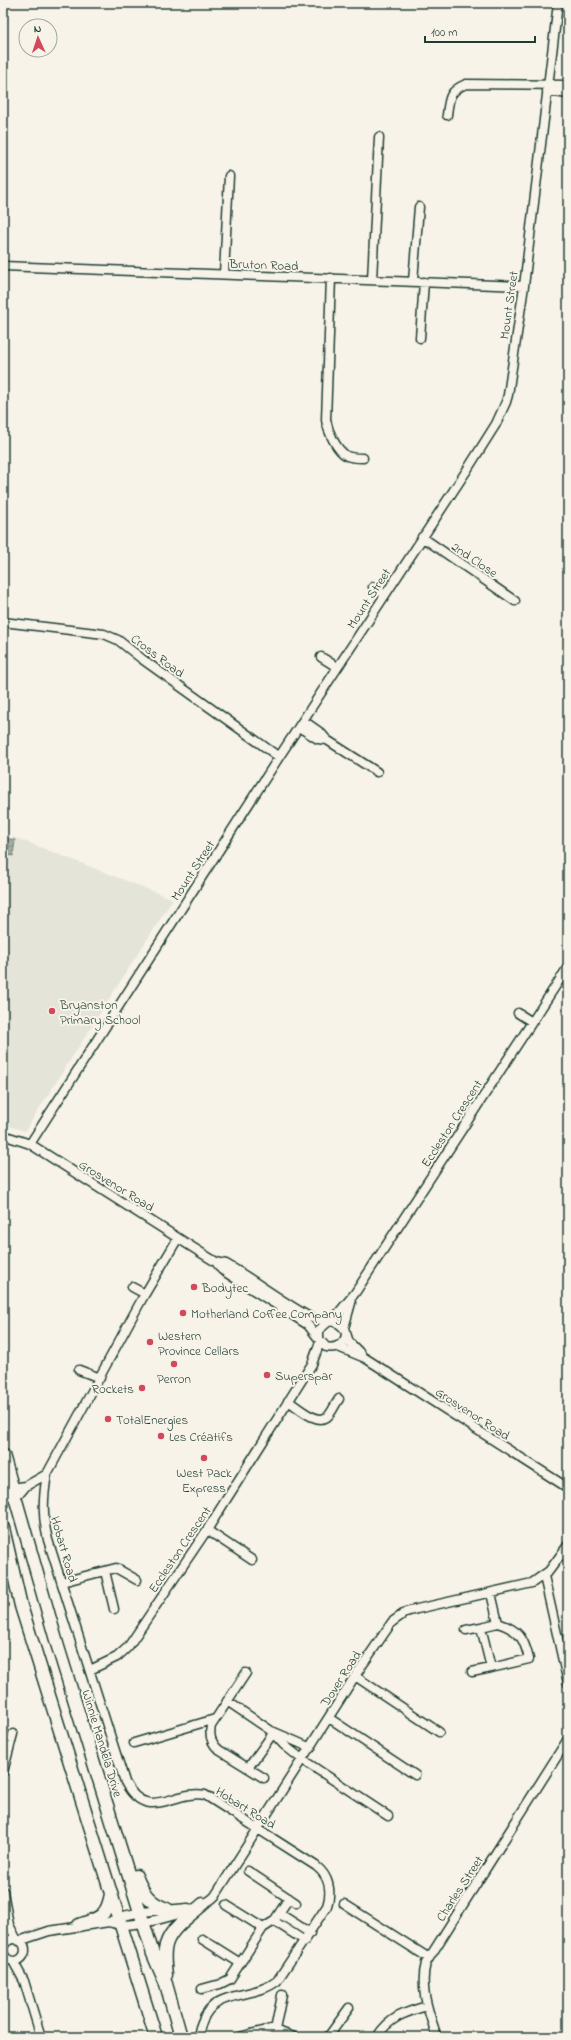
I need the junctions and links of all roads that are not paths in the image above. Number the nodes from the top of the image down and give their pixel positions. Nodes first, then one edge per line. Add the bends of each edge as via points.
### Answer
1 (558, 3) edge
2 (568, 85) edge
3 (547, 87) junction
4 (568, 94) edge
5 (447, 115) dead end
6 (379, 137) dead end
7 (229, 176) dead end
8 (419, 207) dead end
9 (3, 266) edge
10 (224, 274) junction
11 (331, 278) junction
12 (372, 280) junction
13 (413, 282) junction
14 (424, 282) junction
15 (524, 286) junction
16 (420, 338) dead end
17 (363, 458) dead end
18 (422, 537) junction
19 (373, 587) dead end
20 (384, 594) junction
21 (515, 601) dead end
22 (3, 622) edge
23 (321, 657) dead end
24 (337, 667) junction
25 (301, 724) junction
26 (279, 757) junction
27 (377, 772) dead end
28 (568, 967) edge
29 (518, 1013) dead end
30 (532, 1022) junction
31 (3, 1135) edge
32 (30, 1144) junction
33 (178, 1238) junction
34 (216, 1262) junction
35 (132, 1287) dead end
36 (355, 1293) junction
37 (145, 1294) junction
38 (330, 1322) junction
39 (344, 1329) junction
40 (319, 1340) junction
41 (334, 1348) junction
42 (365, 1358) junction
43 (312, 1364) junction
44 (79, 1370) dead end
45 (100, 1378) junction
46 (339, 1399) dead end
47 (288, 1401) junction
48 (3, 1455) edge
49 (47, 1474) junction
50 (568, 1488) edge
51 (8, 1492) edge
52 (3, 1528) edge
53 (207, 1530) junction
54 (568, 1545) edge
55 (252, 1560) dead end
56 (104, 1571) junction
57 (544, 1576) junction
58 (137, 1580) dead end
59 (62, 1582) junction
60 (491, 1593) junction
61 (114, 1609) dead end
62 (498, 1623) junction
63 (481, 1627) junction
64 (466, 1630) dead end
65 (491, 1668) junction
66 (90, 1670) junction
67 (472, 1672) dead end
68 (246, 1673) dead end
69 (355, 1676) junction
70 (568, 1683) edge
71 (227, 1701) junction
72 (329, 1718) junction
73 (215, 1719) junction
74 (272, 1732) junction
75 (439, 1732) dead end
76 (13, 1734) dead end
77 (568, 1739) edge
78 (134, 1744) dead end
79 (311, 1748) junction
80 (303, 1760) junction
81 (248, 1768) junction
82 (3, 1772) edge
83 (415, 1775) dead end
84 (264, 1778) dead end
85 (388, 1816) dead end
86 (258, 1829) junction
87 (123, 1854) junction
88 (248, 1870) dead end
89 (3, 1891) edge
90 (111, 1893) junction
91 (344, 1904) dead end
92 (226, 1905) dead end
93 (198, 1906) junction
94 (167, 1909) junction
95 (142, 1916) junction
96 (277, 1917) junction
97 (116, 1921) junction
98 (9, 1925) junction
99 (79, 1925) junction
100 (262, 1928) junction
101 (49, 1930) junction
102 (310, 1934) junction
103 (202, 1939) dead end
104 (18, 1940) junction
105 (305, 1941) junction
106 (7, 1942) junction
107 (3, 1951) edge
108 (24, 1954) junction
109 (429, 1958) junction
110 (12, 1961) junction
111 (240, 1963) junction
112 (3, 1966) edge
113 (24, 1981) junction
114 (166, 1984) junction
115 (202, 1989) dead end
116 (282, 1995) dead end
117 (427, 2006) junction
118 (349, 2008) dead end
119 (276, 2030) junction
120 (41, 2037) edge
121 (156, 2037) edge
122 (181, 2037) edge
123 (200, 2037) edge
124 (239, 2037) edge
125 (294, 2037) edge
126 (328, 2037) edge
127 (377, 2037) edge
128 (437, 2037) edge

1 - 3 street, Mount Street
2 - 3 street
3 - 4 street
3 - 5 street via 466,84 455,88 449,100
3 - 15 street, Mount Street
6 - 12 street
7 - 10 street
8 - 13 street
9 - 10 street, Bruton Road
10 - 11 street, Bruton Road
11 - 12 street, Bruton Road
11 - 17 street via 326,420 342,452 348,457
12 - 13 street, Bruton Road
13 - 14 street, Bruton Road
14 - 15 street, Bruton Road
14 - 16 street
15 - 18 street, Mount Street via 506,402 496,424
18 - 20 street, Mount Street
18 - 21 street, 2nd Close
19 - 20 street
20 - 24 street, Mount Street
22 - 26 street, Cross Road via 104,634 118,640 142,660
23 - 24 street
24 - 25 street, Mount Street
25 - 26 street, Mount Street
25 - 27 street via 321,733 327,740
26 - 32 street, Mount Street
28 - 30 street, Eccleston Crescent
29 - 30 street
30 - 36 street, Eccleston Crescent
31 - 32 street, Grosvenor Road
32 - 33 street, Grosvenor Road
33 - 34 street, Grosvenor Road
33 - 37 street, Hobart Road
34 - 38 street, Grosvenor Road via 232,1267 310,1317
34 - 40 street, Grosvenor Road via 222,1270 308,1325
35 - 37 street
36 - 38 street, Eccleston Crescent
36 - 39 street, Eccleston Crescent via 345,1318
37 - 45 street, Hobart Road
38 - 39 street via 341,1324
38 - 40 street via 319,1330
39 - 41 street via 343,1343
39 - 42 street, Grosvenor Road via 349,1342
40 - 41 street
40 - 43 street, Eccleston Crescent
41 - 42 street, Grosvenor Road
41 - 43 street, Eccleston Crescent
42 - 50 street, Grosvenor Road
43 - 47 street, Eccleston Crescent
44 - 45 street
45 - 49 street, Hobart Road
46 - 47 street via 329,1415 318,1419
47 - 53 street, Eccleston Crescent
48 - 51 main road, Winnie Mandela Drive
49 - 51 street via 26,1486 21,1492
49 - 59 street, Hobart Road via 43,1516
51 - 87 main road, Winnie Mandela Drive
52 - 90 main road via 21,1606
53 - 55 street
53 - 66 street, Eccleston Crescent via 128,1647 117,1657
54 - 57 street, Dover Road
56 - 58 street via 118,1568
56 - 59 street
56 - 61 street
57 - 60 street, Dover Road via 532,1583
57 - 70 street
59 - 66 street, Hobart Road
60 - 62 street
60 - 69 street, Dover Road via 417,1609 398,1617
62 - 63 street
62 - 65 street via 516,1631 525,1644 529,1659
63 - 64 street
63 - 65 street
65 - 67 street
66 - 86 street, Hobart Road via 129,1791 153,1804 190,1795 205,1795
68 - 71 street
69 - 72 street, Dover Road
69 - 75 street
71 - 73 street
71 - 74 street
72 - 79 street, Dover Road
72 - 83 street
73 - 78 street
73 - 81 street via 210,1730 214,1746
74 - 79 street
74 - 80 street
74 - 81 street
76 - 82 street
77 - 109 street, Charles Street
79 - 80 street, Dover Road
80 - 85 street
80 - 86 street, Dover Road
81 - 84 street
86 - 93 street, Dover Road via 220,1890 213,1898
86 - 102 street, Hobart Road via 316,1866 325,1875 329,1886 329,1899
87 - 94 main road via 148,1899
87 - 95 main road, Winnie Mandela Drive
88 - 96 street via 292,1901
89 - 98 street
90 - 97 main road
90 - 99 main road via 109,1905 103,1914
91 - 109 street
92 - 100 street
93 - 94 street
93 - 95 street, Dover Road via 173,1915
93 - 114 main road via 167,1941 164,1950
94 - 95 street
95 - 97 street
95 - 114 main road, Winnie Mandela Drive via 153,1954
96 - 100 street
96 - 102 street
96 - 105 street
97 - 99 street
97 - 121 main road
98 - 104 street
98 - 106 street
99 - 101 street
100 - 111 street
101 - 104 street
101 - 108 street via 34,1939
102 - 105 street, Hobart Road
103 - 111 street
104 - 106 street
104 - 108 street via 23,1944
105 - 123 street, Hobart Road via 273,1984 213,2005 203,2017
106 - 107 street
107 - 110 street via 6,1958
108 - 110 street
108 - 113 street
109 - 117 street, Charles Street via 423,1978
110 - 112 street
110 - 113 street
111 - 115 street via 226,1982
113 - 120 street
114 - 122 main road, Winnie Mandela Drive
116 - 119 street
117 - 127 street via 397,2016 386,2024
117 - 128 street, Charles Street
118 - 126 street
119 - 124 street via 264,2030
119 - 125 street

